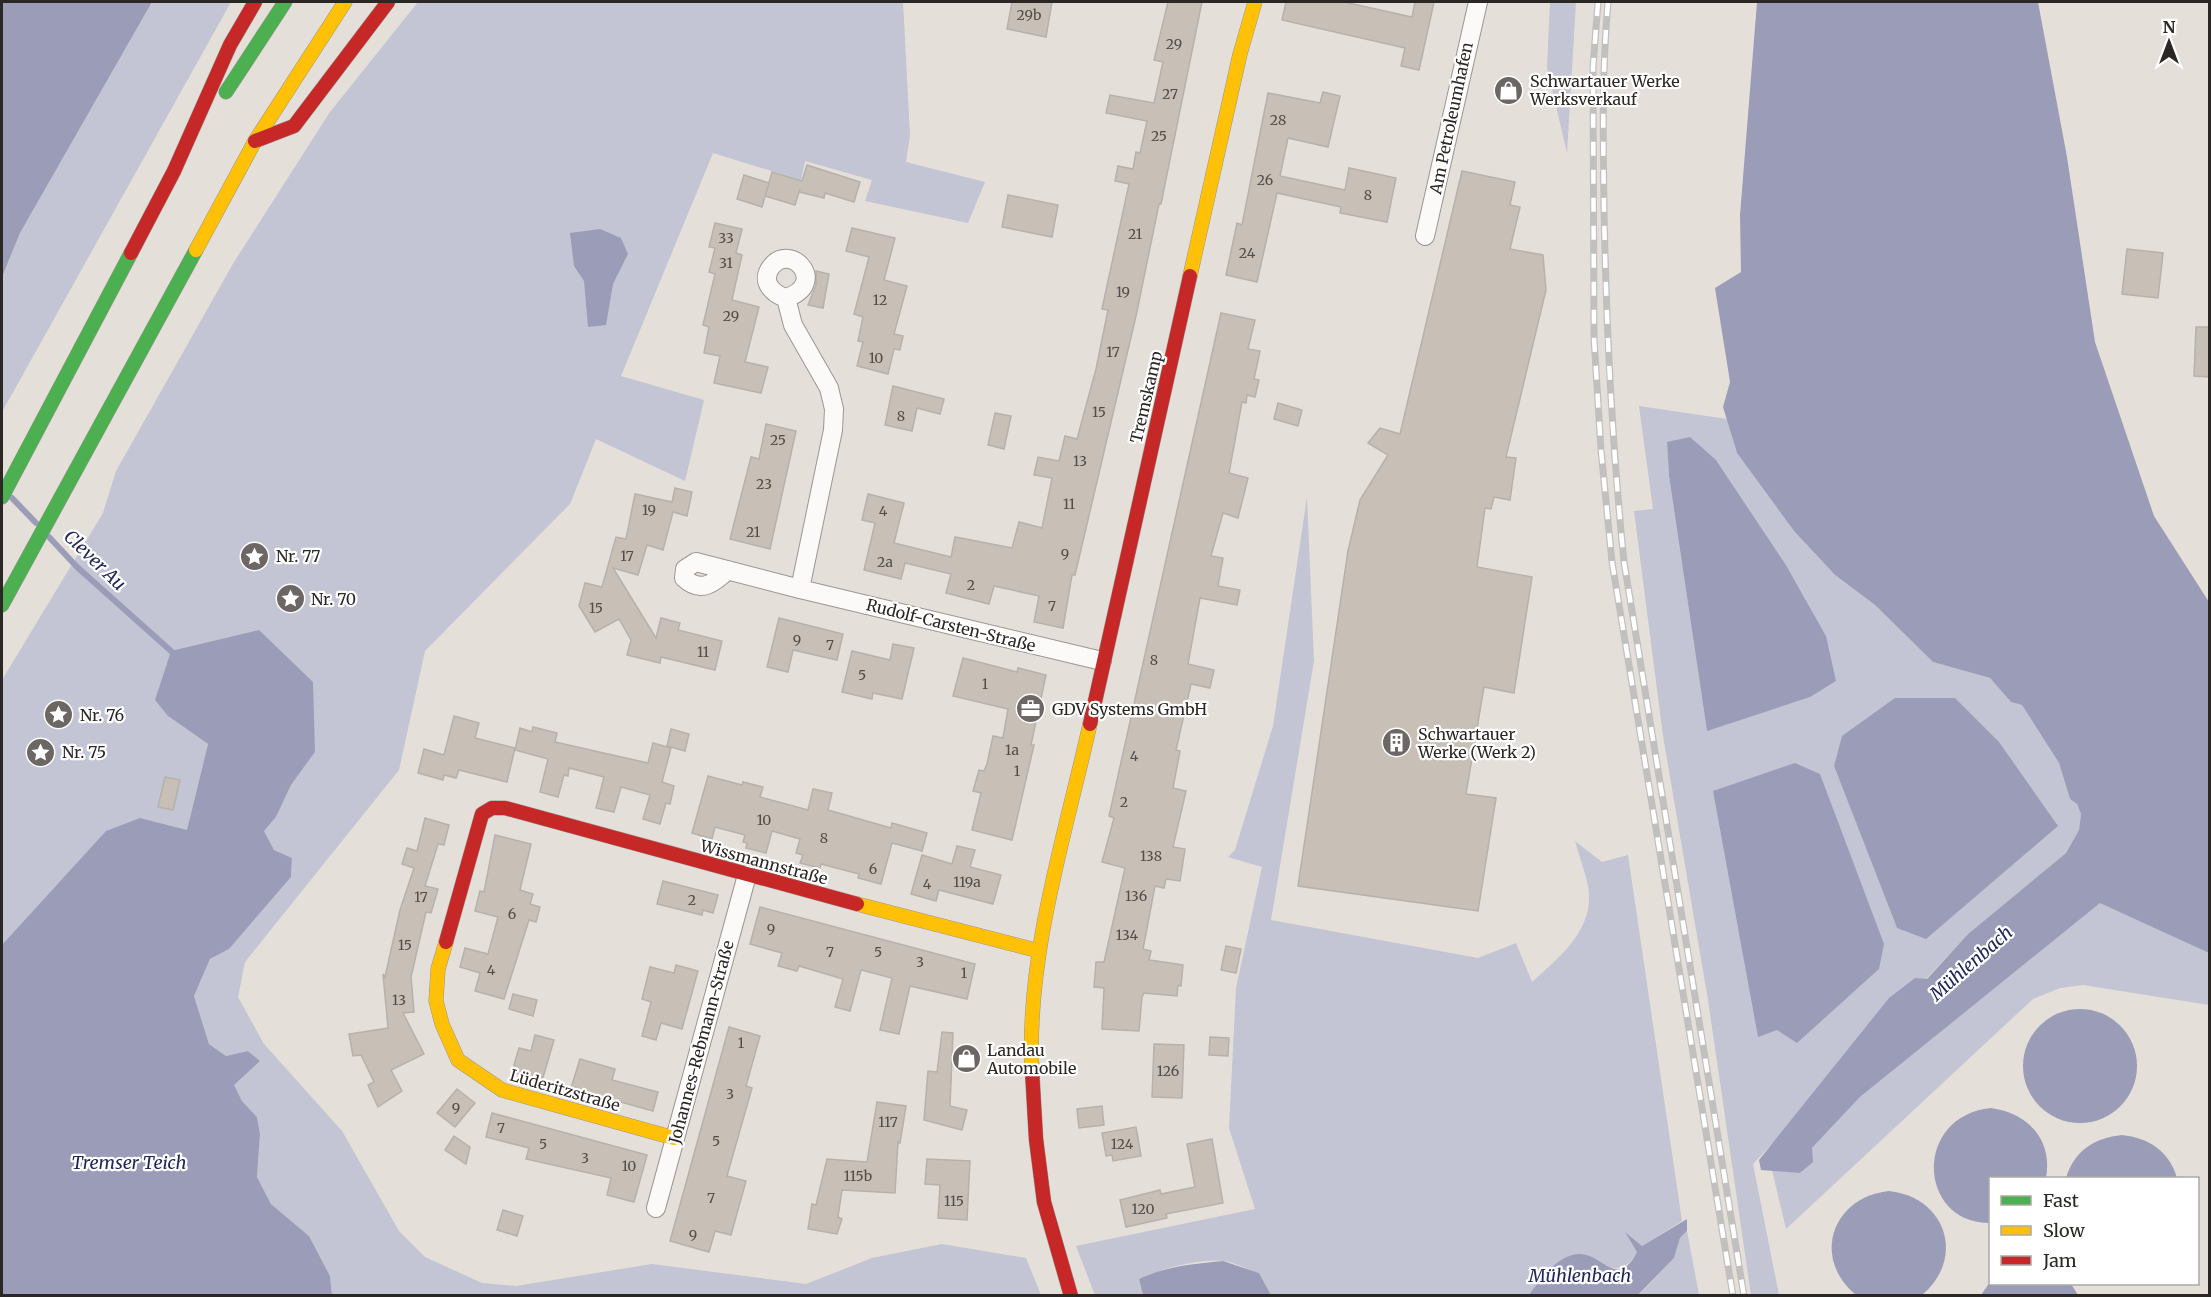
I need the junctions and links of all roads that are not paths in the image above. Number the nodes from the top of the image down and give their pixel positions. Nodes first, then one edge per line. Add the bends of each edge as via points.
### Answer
1 (255, 2) edge
2 (285, 2) edge
3 (345, 2) edge
4 (388, 2) edge
5 (1255, 2) edge
6 (1478, 2) edge
7 (255, 141) junction
8 (174, 171) junction
9 (1425, 236) dead end
10 (786, 298) dead end
11 (2, 497) edge
12 (728, 570) dead end
13 (800, 588) junction
14 (2, 605) edge
15 (1102, 661) junction
16 (482, 814) joint
17 (747, 875) junction
18 (1038, 951) junction
19 (674, 1138) junction
20 (656, 1208) dead end
21 (1071, 1296) edge

1 - 8 main road via 230,45
2 - 8 main road
3 - 7 main road
4 - 7 main road via 294,126
5 - 15 main road, Tremskamp
6 - 9 street, Am Petroleumhafen
7 - 14 main road
8 - 11 main road
10 - 13 street via 793,325 829,388 834,409
12 - 13 street, Rudolf-Carsten-Straße
13 - 15 street, Rudolf-Carsten-Straße
15 - 18 main road, Tremskamp
16 - 17 main road, Wissmannstraße via 505,807
16 - 19 main road, Lüderitzstraße via 438,969 436,1001 458,1060 502,1090
17 - 18 main road, Wissmannstraße
17 - 19 street, Johannes-Rebmann-Straße
18 - 21 main road, Tremskamp via 1030,1045 1036,1139 1044,1202
19 - 20 street, Johannes-Rebmann-Straße

